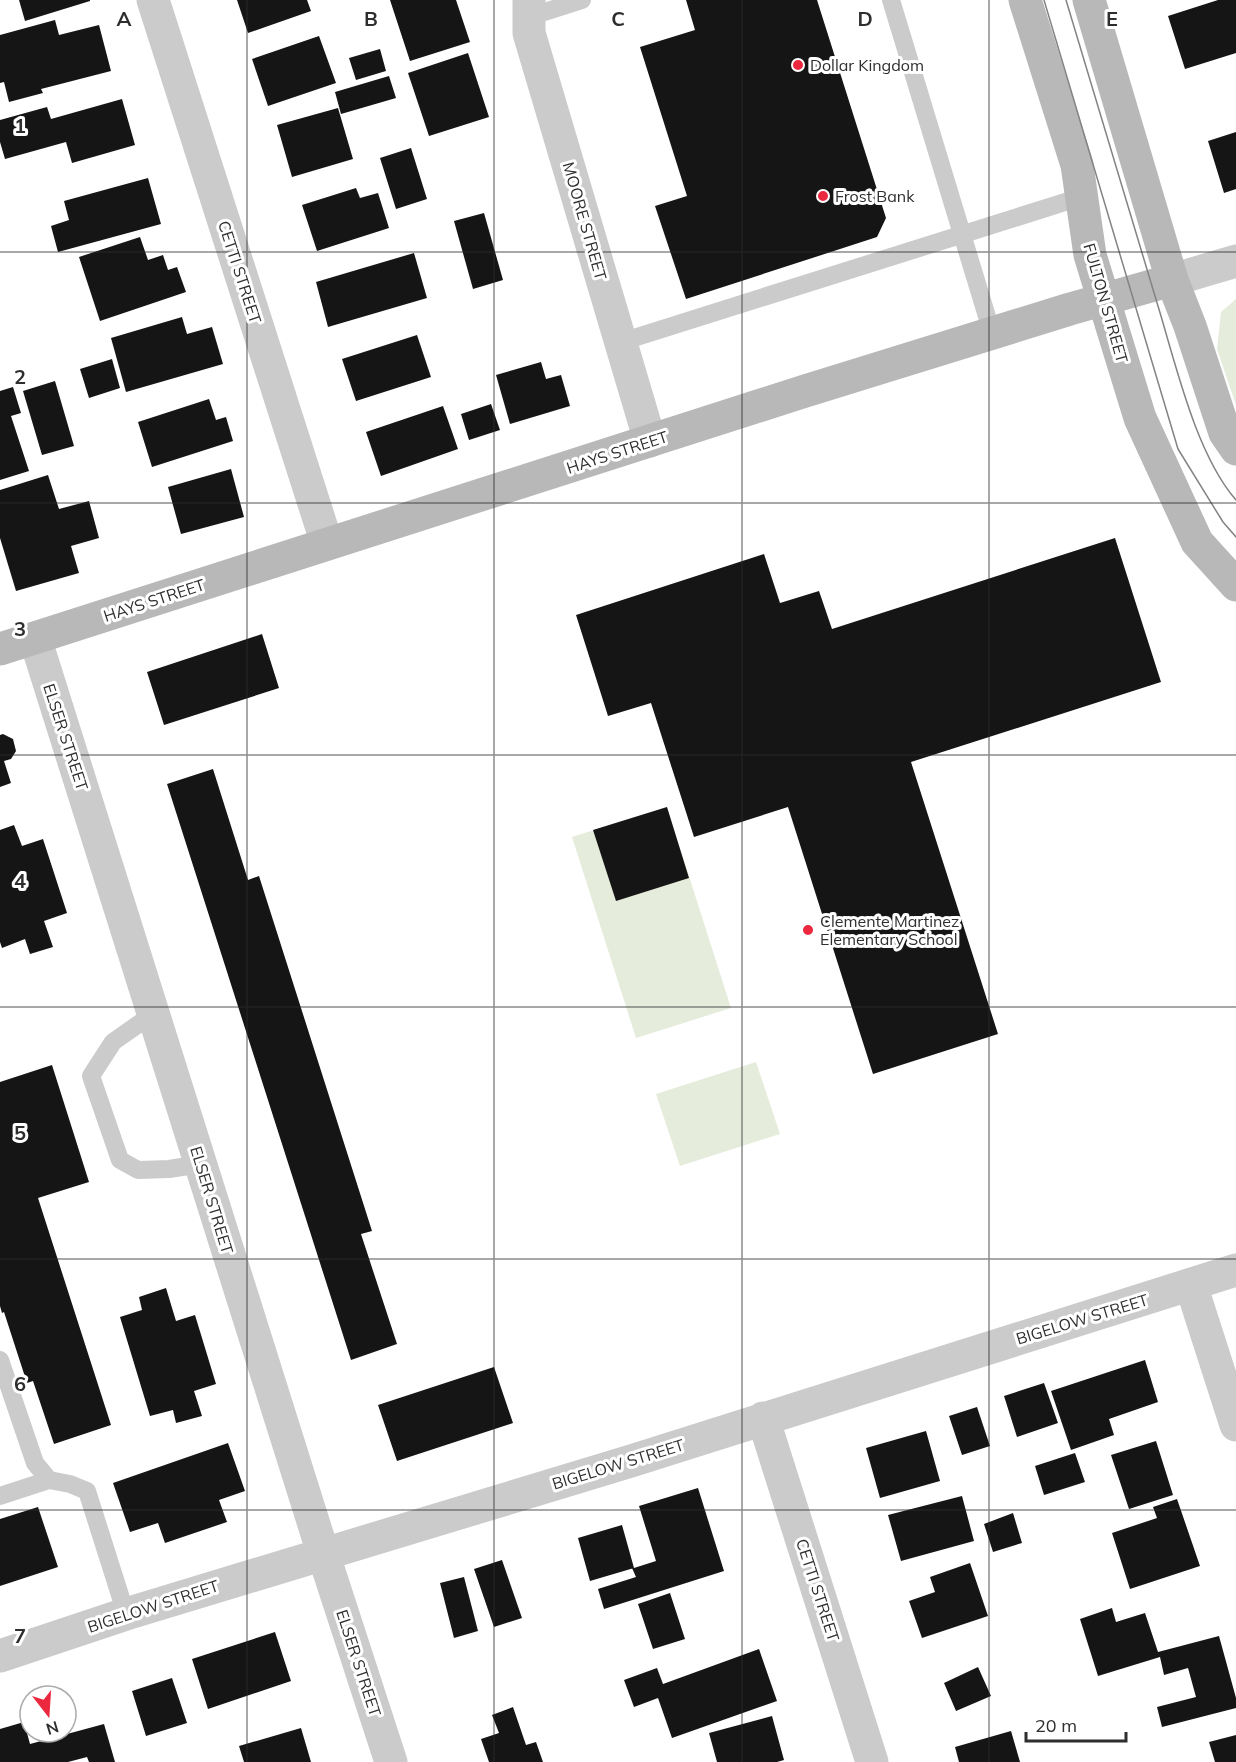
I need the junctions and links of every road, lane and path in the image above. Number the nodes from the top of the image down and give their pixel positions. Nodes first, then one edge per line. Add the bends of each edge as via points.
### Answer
1 (153, 0) edge
2 (582, 0) edge
3 (891, 0) edge
4 (1025, 0) edge
5 (1089, 0) edge
6 (529, 9) edge
7 (1081, 197) junction
8 (962, 234) junction
9 (1236, 261) edge
10 (1172, 280) junction
11 (1103, 299) junction
12 (992, 333) junction
13 (621, 342) junction
14 (650, 441) junction
15 (1236, 449) edge
16 (327, 544) junction
17 (1236, 585) edge
18 (35, 638) junction
19 (0, 649) edge
20 (153, 1014) junction
21 (201, 1164) junction
22 (1236, 1270) edge
23 (1191, 1285) junction
24 (0, 1360) edge
25 (763, 1418) junction
26 (1236, 1425) edge
27 (49, 1480) junction
28 (0, 1496) edge
29 (323, 1553) junction
30 (126, 1614) junction
31 (0, 1656) edge
32 (391, 1762) edge
33 (872, 1762) edge

1 - 16 street, CETTI STREET
2 - 6 lane
3 - 8 lane
4 - 7 street, FULTON STREET via 1077,165
5 - 10 street
6 - 13 street, MOORE STREET via 530,33
7 - 8 lane
7 - 11 street, FULTON STREET via 1090,255
8 - 12 lane
8 - 13 lane
9 - 10 street, HAYS STREET
10 - 11 street, HAYS STREET
10 - 15 street via 1225,433
11 - 12 street, HAYS STREET
11 - 17 street, FULTON STREET via 1140,418 1197,542
12 - 14 street, HAYS STREET
13 - 14 street, MOORE STREET
14 - 16 street, HAYS STREET
16 - 18 street, HAYS STREET
18 - 19 street, HAYS STREET
18 - 20 street, ELSER STREET
20 - 21 street, ELSER STREET
20 - 21 lane via 113,1042 91,1076 120,1160 138,1170
21 - 29 street, ELSER STREET
22 - 23 street, BIGELOW STREET
23 - 25 street, BIGELOW STREET
23 - 26 street
24 - 27 lane via 35,1463
25 - 29 street, BIGELOW STREET
25 - 33 street, CETTI STREET
27 - 28 lane
27 - 30 lane via 87,1491
29 - 30 street, BIGELOW STREET
29 - 32 street, ELSER STREET
30 - 31 street, BIGELOW STREET

